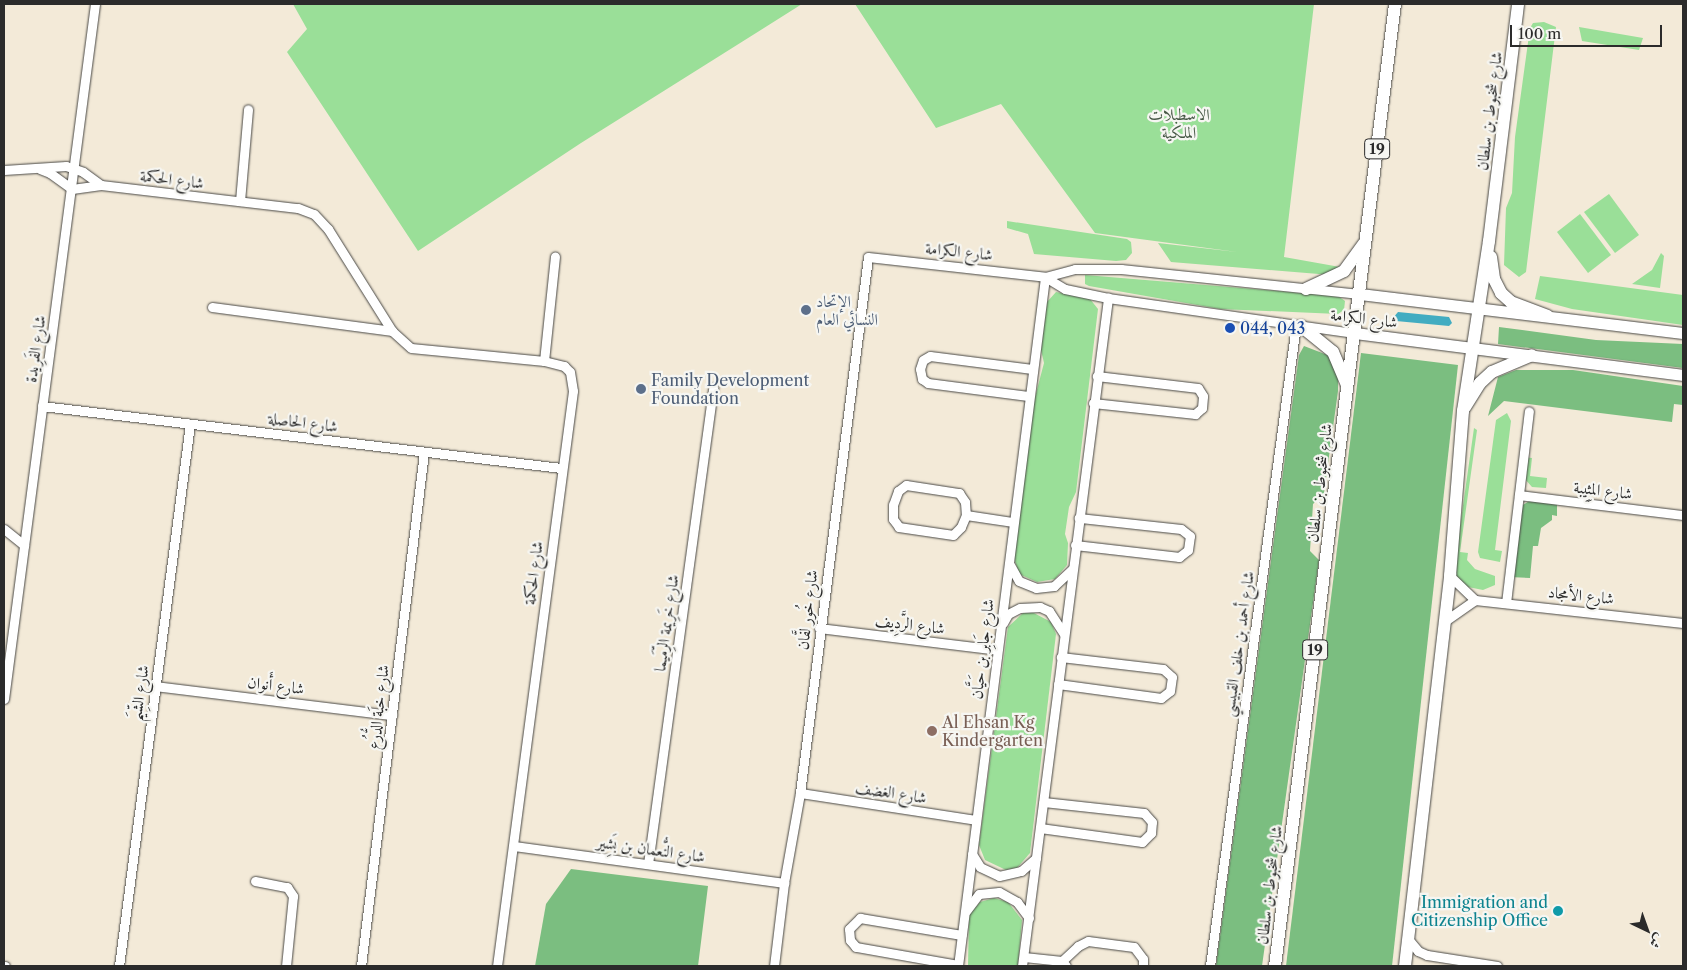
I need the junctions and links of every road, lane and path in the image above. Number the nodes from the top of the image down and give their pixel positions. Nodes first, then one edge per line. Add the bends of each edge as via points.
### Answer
1 (96, 4) edge
2 (1396, 4) edge
3 (1518, 4) edge
4 (248, 109) dead end
5 (74, 168) junction
6 (40, 169) junction
7 (4, 170) edge
8 (101, 185) junction
9 (72, 189) junction
10 (240, 201) junction
11 (1366, 239) junction
12 (1489, 241) junction
13 (555, 257) dead end
14 (868, 257) joint
15 (1045, 277) junction
16 (1306, 288) junction
17 (1360, 294) junction
18 (1108, 298) junction
19 (212, 308) dead end
20 (1478, 309) junction
21 (1547, 316) junction
22 (1299, 326) junction
23 (392, 331) junction
24 (1355, 333) junction
25 (1683, 333) edge
26 (1472, 347) junction
27 (1532, 355) junction
28 (544, 361) junction
29 (1032, 369) junction
30 (1683, 375) edge
31 (1097, 376) junction
32 (713, 387) dead end
33 (1348, 389) junction
34 (1028, 396) junction
35 (1094, 402) junction
36 (42, 406) junction
37 (1463, 411) junction
38 (1529, 411) dead end
39 (190, 424) junction
40 (424, 452) junction
41 (561, 468) junction
42 (1519, 495) junction
43 (1683, 514) edge
44 (966, 515) junction
45 (1079, 518) junction
46 (1013, 522) junction
47 (4, 529) edge
48 (24, 545) junction
49 (1076, 545) junction
50 (1008, 560) junction
51 (1072, 570) junction
52 (1450, 576) junction
53 (1475, 600) junction
54 (1506, 603) junction
55 (1446, 621) junction
56 (1683, 623) edge
57 (1001, 626) junction
58 (819, 628) junction
59 (1064, 634) junction
60 (997, 650) junction
61 (1061, 657) junction
62 (1058, 684) junction
63 (156, 686) junction
64 (4, 694) edge
65 (4, 699) edge
66 (392, 714) junction
67 (800, 793) junction
68 (1044, 802) junction
69 (976, 820) junction
70 (1040, 828) junction
71 (514, 846) junction
72 (972, 854) junction
73 (1036, 858) junction
74 (648, 864) junction
75 (254, 881) dead end
76 (784, 883) junction
77 (965, 913) junction
78 (1028, 918) junction
79 (962, 935) junction
80 (1408, 939) junction
81 (1023, 962) edge
82 (1064, 964) edge
83 (958, 965) edge
84 (119, 966) edge
85 (286, 966) edge
86 (361, 966) edge
87 (497, 966) edge
88 (774, 966) edge
89 (1143, 966) edge
90 (1210, 966) edge
91 (1275, 966) edge
92 (1405, 966) edge
93 (1497, 966) edge

1 - 5 street, شارع الفَرِيدة
2 - 11 main road, شارع شخبوط بن سلطان / 19
3 - 12 main road, شارع شخبوط بن سلطان
4 - 10 street
5 - 6 street via 59,165
5 - 8 street, شارع الحكمة
5 - 9 street, شارع الفَرِيدة
6 - 7 street
6 - 9 street
8 - 9 street, شارع الحكمة
8 - 10 street, شارع الحكمة
9 - 36 street, شارع الفَرِيدة
10 - 23 street, شارع الحكمة via 298,208 314,214 328,229
11 - 16 main road via 1344,271
11 - 17 main road, شارع شخبوط بن سلطان / 19
12 - 20 main road, شارع شخبوط بن سلطان
12 - 21 main road via 1494,279 1501,293 1511,302
13 - 28 street
14 - 15 street, شارع الكرامة
14 - 58 street, شارع خُور لفَّان
15 - 16 street, شارع الكرامة via 1075,269 1121,270
15 - 18 street, شارع الكرامة via 1065,289
15 - 29 street, شارع جَابِر بن حَيَّان
16 - 17 street, شارع الكرامة
17 - 20 main road, شارع الكرامة
17 - 24 main road, شارع شخبوط بن سلطان / 19
18 - 22 street, شارع الكرامة
18 - 31 street
19 - 23 street
20 - 21 main road, شارع الكرامة
20 - 26 main road, شارع شخبوط بن سلطان
21 - 25 main road, شارع الكرامة
22 - 24 street, شارع الكرامة
22 - 33 main road via 1333,352
22 - 90 street, شارع أحمد بن خلف القبيسي
23 - 28 street, شارع الحكمة via 411,348
24 - 26 main road, شارع الكرامة
24 - 33 main road, شارع شخبوط بن سلطان / 19
26 - 27 main road, شارع الكرامة
26 - 37 main road, شارع شخبوط بن سلطان
27 - 30 main road, شارع الكرامة
27 - 37 main road via 1492,372 1480,383
28 - 41 street, شارع الحكمة via 564,366 574,383
29 - 34 street, شارع جَابِر بن حَيَّان
29 - 34 street via 930,356 923,360 920,370 922,379 928,383
31 - 35 street
31 - 35 street via 1198,388 1203,396 1202,408 1195,414
32 - 74 street, شارع خَرِيمة الرِّمَيما
33 - 91 main road, شارع شخبوط بن سلطان / 19
34 - 46 street, شارع جَابِر بن حَيَّان
35 - 45 street
36 - 39 street, شارع الحاصلة
36 - 48 street, شارع الفَرِيدة
37 - 52 main road, شارع شخبوط بن سلطان
38 - 42 street
39 - 40 street, شارع الحاصلة
39 - 63 street, شارع الشِّيَم
40 - 41 street, شارع الحاصلة
40 - 66 street, شارع خبَة الدُّرُع
41 - 71 street, شارع الحكمة
42 - 43 street, شارع المِثِيبة
42 - 54 street
44 - 44 street via 965,502 959,493 906,485 898,492 893,505 893,519 899,527 953,534 961,527
44 - 46 street
45 - 49 street
45 - 49 street via 1181,529 1190,536 1188,550 1179,557
46 - 50 street, شارع جَابِر بن حَيَّان
47 - 48 street
48 - 64 street, شارع الفَرِيدة
49 - 51 street
50 - 51 street via 1012,574 1019,581 1036,588 1054,586
50 - 57 street, شارع جَابِر بن حَيَّان
51 - 59 street
52 - 53 street
52 - 55 main road, شارع شخبوط بن سلطان
53 - 54 street, شارع الأمجاد
53 - 55 street
54 - 56 street, شارع الأمجاد
55 - 80 main road, شارع شخبوط بن سلطان
57 - 59 street via 1008,614 1020,608 1040,607 1053,616
57 - 60 street, شارع جَابِر بن حَيَّان
58 - 60 street, شارع الرَّدِيف
58 - 67 street, شارع خُور لفَّان
59 - 61 street
60 - 69 street, شارع جَابِر بن حَيَّان
61 - 62 street
61 - 62 street via 1164,669 1172,677 1170,691 1160,698
62 - 68 street
63 - 66 street, شارع أَنوان
63 - 84 street, شارع الشِّيَم
64 - 65 street, شارع الفَرِيدة
66 - 86 street, شارع خبَة الدُّرُع
67 - 69 street, شارع الغضف
67 - 76 street, شارع خُور لفَّان
68 - 70 street
68 - 70 street via 1144,813 1152,822 1151,833 1142,842
69 - 72 street, شارع جَابِر بن حَيَّان
70 - 73 street
71 - 74 street, شارع النُّعمان بن بَشِير
71 - 87 street, شارع الحكمة
72 - 73 street via 980,867 999,876 1021,871
72 - 77 street, شارع جَابِر بن حَيَّان
73 - 78 street
74 - 76 street, شارع النُّعمان بن بَشِير
75 - 85 street via 287,887 293,896
76 - 88 street, شارع خُور لفَّان
77 - 78 street via 979,894 999,892 1017,902
77 - 79 street, شارع جَابِر بن حَيَّان
78 - 81 street
79 - 83 street, شارع جَابِر بن حَيَّان
79 - 83 street, شارع جَابِر بن حَيَّان via 860,918 849,930 850,940 856,947
80 - 92 main road, شارع شخبوط بن سلطان
80 - 93 street via 1418,951 1427,955
81 - 82 street
82 - 89 street via 1078,946 1088,941 1134,947 1143,959

